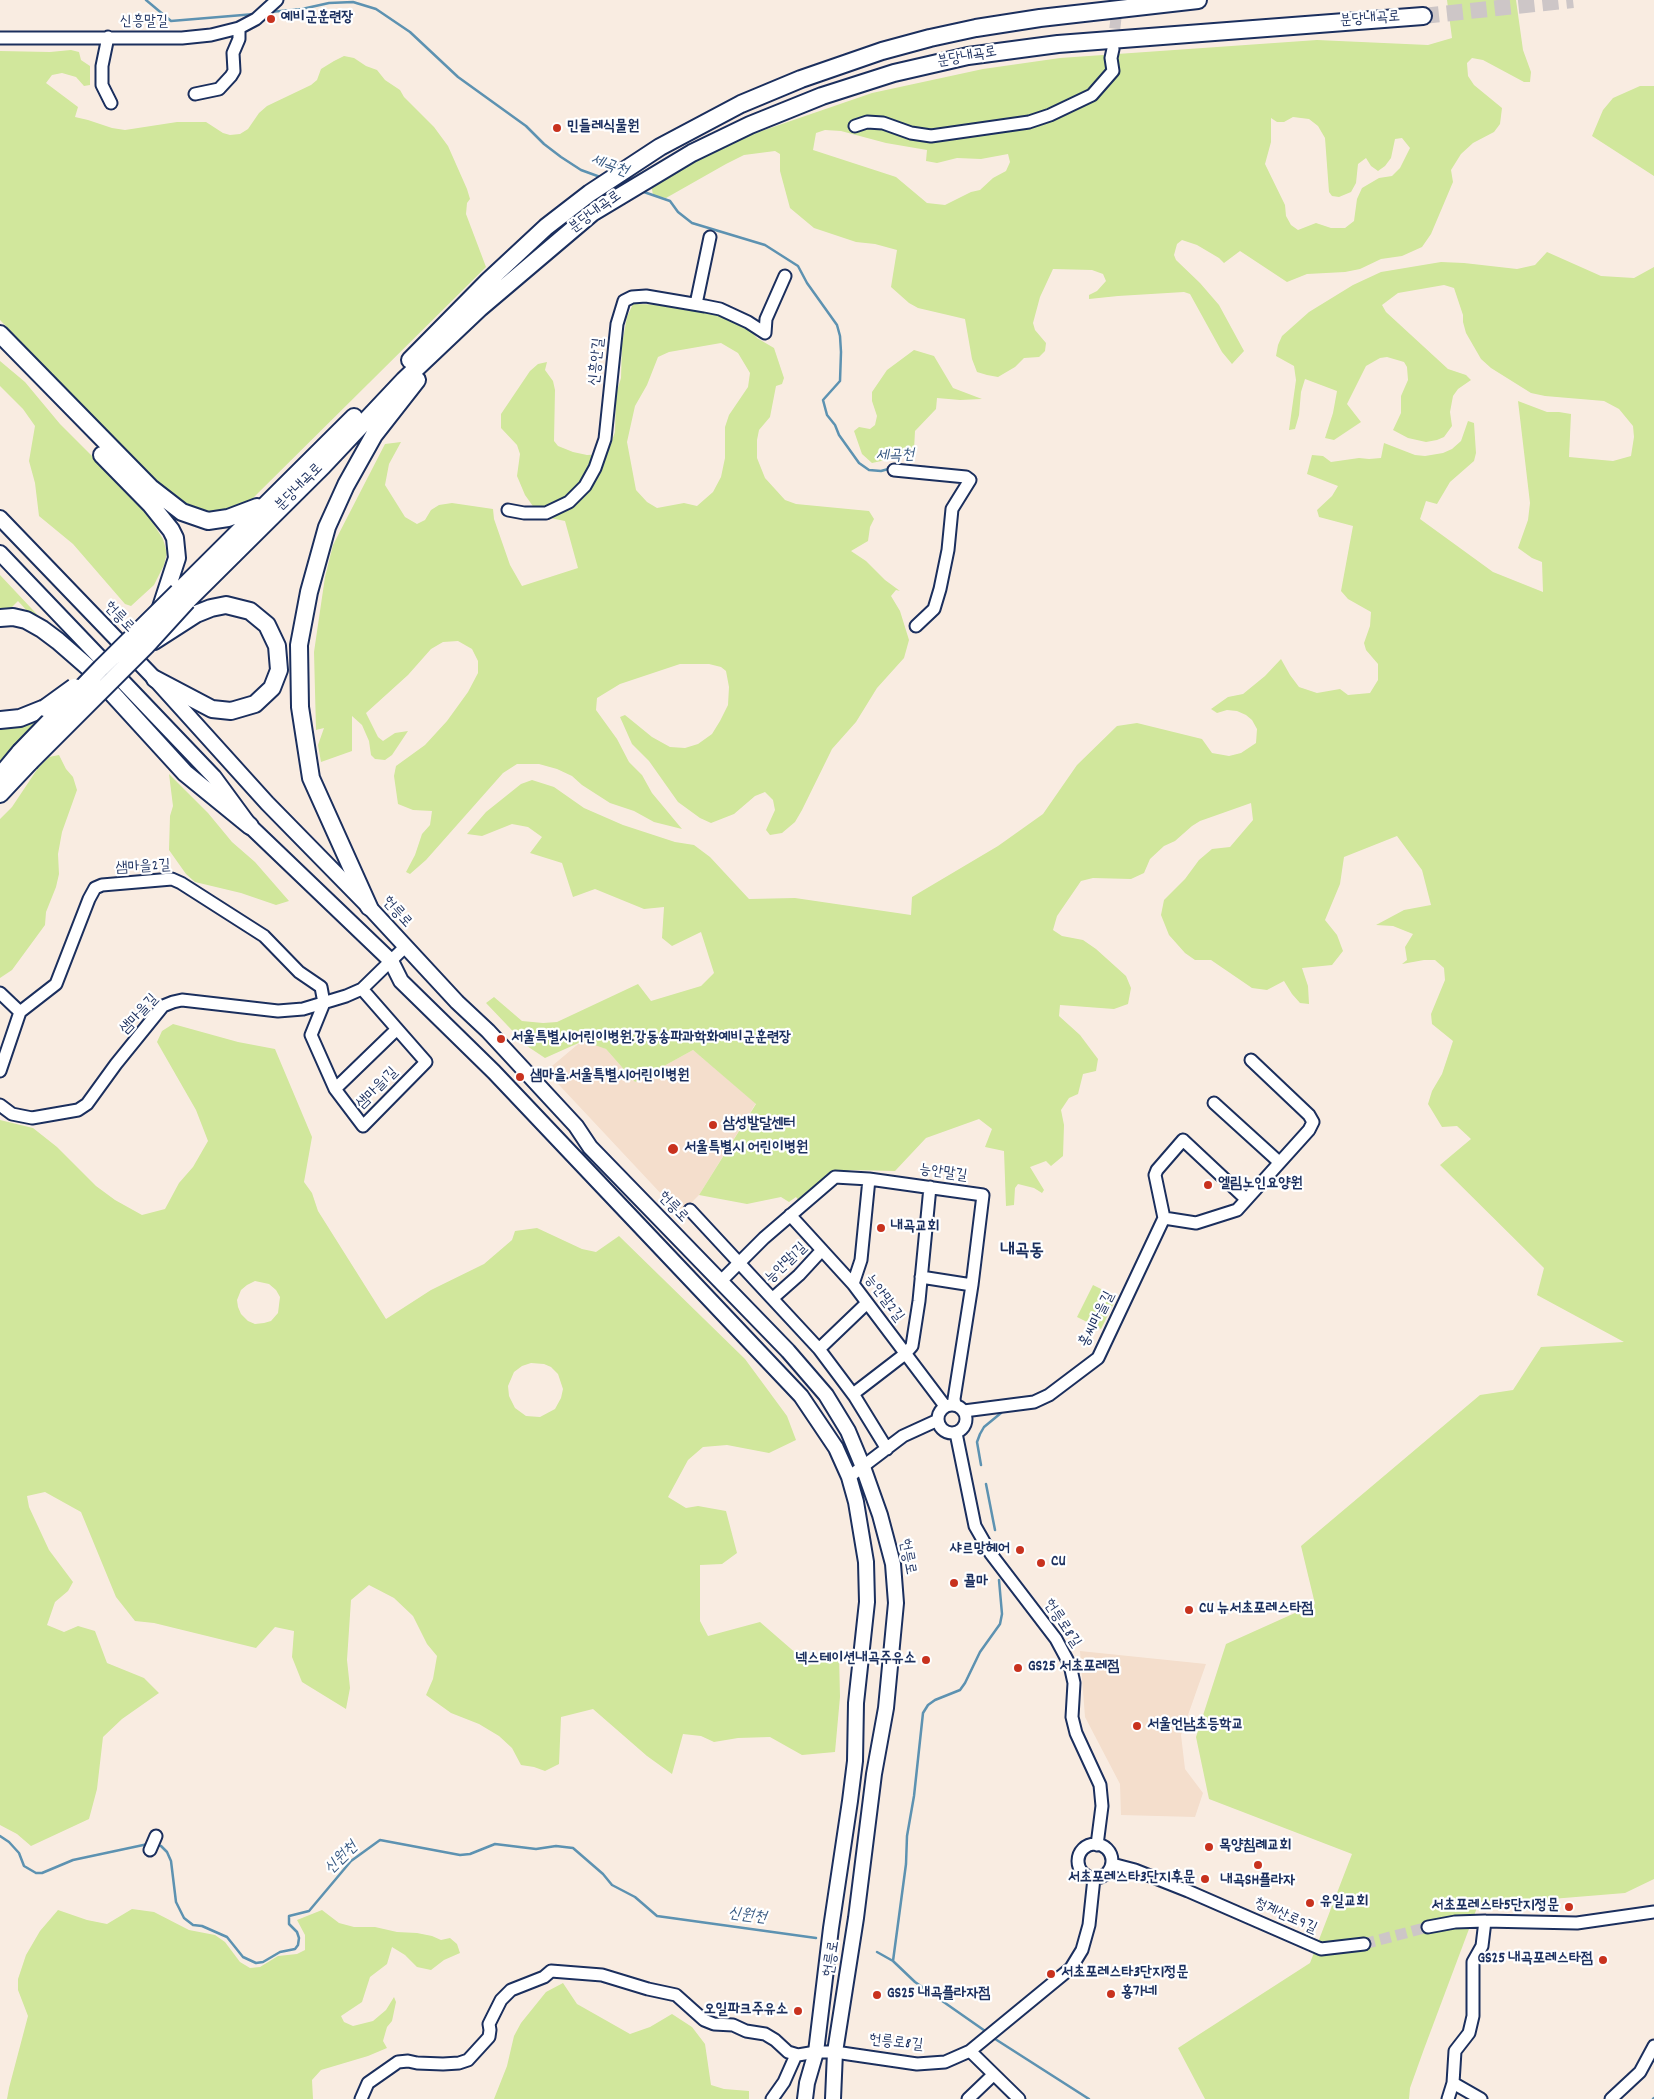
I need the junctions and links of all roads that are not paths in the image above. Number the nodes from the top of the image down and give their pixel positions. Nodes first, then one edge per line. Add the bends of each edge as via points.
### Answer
1 (277, 0) edge
2 (1198, 0) edge
3 (1423, 16) tunnel mouth
4 (239, 28) junction
5 (0, 38) edge
6 (108, 38) junction
7 (1113, 49) tunnel mouth
8 (195, 94) dead end
9 (112, 103) dead end
10 (855, 126) dead end
11 (710, 238) dead end
12 (785, 276) dead end
13 (696, 304) junction
14 (480, 308) junction
15 (0, 334) edge
16 (0, 349) edge
17 (16, 358) junction
18 (894, 470) dead end
19 (266, 503) junction
20 (508, 510) dead end
21 (0, 518) edge
22 (0, 553) edge
23 (183, 598) junction
24 (0, 618) edge
25 (916, 626) dead end
26 (95, 668) junction
27 (155, 679) junction
28 (1, 720) edge
29 (25, 757) junction
30 (0, 776) edge
31 (0, 794) edge
32 (250, 826) junction
33 (369, 907) junction
34 (405, 947) junction
35 (391, 961) junction
36 (362, 989) junction
37 (0, 993) edge
38 (324, 1003) junction
39 (20, 1012) junction
40 (397, 1029) junction
41 (1251, 1060) dead end
42 (0, 1071) edge
43 (335, 1089) junction
44 (1214, 1104) dead end
45 (0, 1105) edge
46 (1279, 1162) junction
47 (869, 1179) junction
48 (930, 1187) junction
49 (1246, 1199) junction
50 (690, 1210) dead end
51 (790, 1215) junction
52 (1164, 1218) junction
53 (822, 1250) junction
54 (739, 1261) junction
55 (921, 1278) junction
56 (721, 1281) junction
57 (853, 1284) junction
58 (972, 1285) junction
59 (773, 1298) junction
60 (867, 1303) junction
61 (819, 1349) junction
62 (905, 1354) junction
63 (853, 1394) junction
64 (955, 1407) junction
65 (938, 1420) junction
66 (956, 1432) junction
67 (887, 1449) junction
68 (863, 1467) junction
69 (849, 1477) junction
70 (156, 1836) dead end
71 (1097, 1845) junction
72 (150, 1850) dead end
73 (1112, 1864) junction
74 (1094, 1878) junction
75 (1654, 1912) edge
76 (1485, 1921) junction
77 (1428, 1928) tunnel mouth
78 (1364, 1944) tunnel mouth
79 (1654, 2046) edge
80 (970, 2051) junction
81 (816, 2052) junction
82 (835, 2052) junction
83 (796, 2055) junction
84 (993, 2075) junction
85 (1454, 2082) junction
86 (361, 2099) edge
87 (772, 2099) edge
88 (805, 2099) edge
89 (833, 2099) edge
90 (968, 2099) edge
91 (1019, 2099) edge
92 (1448, 2099) edge
93 (1481, 2099) edge
94 (1611, 2099) edge

1 - 4 street, 신흥말길 via 256,19
2 - 19 highway, 분당내곡로 via 985,27 882,51 742,104 660,147 546,227
3 - 14 highway, 분당내곡로 via 1058,44 968,56 894,73 750,124 692,153 592,213
4 - 6 street, 신흥말길 via 182,38
4 - 8 street via 231,76 219,89
5 - 6 street, 신흥말길
6 - 9 street via 102,85
7 - 10 street via 1113,71 1092,95 1029,122 931,136 910,133 883,122
11 - 13 street
12 - 13 street, 신흥안길 via 766,319 765,333 720,309
13 - 20 street, 신흥안길 via 646,296 624,300 617,324 605,439 595,468 585,486 569,502 546,513
14 - 23 highway, 분당내곡로 via 404,380 323,466
14 - 33 highway via 374,435 327,527 308,592 299,645 300,707 311,778
15 - 17 highway
16 - 17 highway
17 - 19 highway via 151,488 182,512 208,521 228,518
17 - 23 highway via 171,530 177,547
18 - 25 street via 970,480 952,509 948,550 934,610
19 - 23 highway, 분당내곡로
21 - 27 main road, 헌릉로
22 - 32 main road, 헌릉로 via 214,777
23 - 26 highway, 분당내곡로, bridge via 161,607
23 - 27 highway via 211,608 226,605 250,611 267,625 276,646 279,670 272,688 255,704 231,711 212,709
23 - 29 highway, 분당내곡로, bridge via 146,646
24 - 26 highway via 19,618 33,623
26 - 28 highway, bridge via 37,712
26 - 29 highway, 분당내곡로, bridge
26 - 32 highway via 185,772
27 - 33 main road, 헌릉로 via 267,803
29 - 30 highway, 분당내곡로
29 - 31 highway, 분당내곡로
32 - 35 main road, 헌릉로
33 - 34 main road, 헌릉로
34 - 35 street, 샘마을길
34 - 56 main road, 헌릉로 via 576,1126 590,1147
35 - 36 street, 샘마을길
35 - 69 main road, 헌릉로 via 401,981 494,1072 801,1396 836,1448
36 - 38 street, 샘마을길
36 - 40 street
37 - 39 street
38 - 39 street, 샘마을2길 via 321,987 299,972 264,936 172,879 94,888 56,984
38 - 43 street, 샘마을1길 via 311,1035
38 - 45 street, 샘마을길 via 278,1011 182,1000 172,1002 164,1006 87,1104 78,1110 32,1118 12,1114
39 - 42 street
40 - 43 street, 샘마을1길
40 - 43 street, 샘마을1길 via 426,1062 362,1126
41 - 46 street via 1300,1105 1313,1122
44 - 46 street
46 - 49 street
47 - 48 street, 능안말길
47 - 51 street, 능안말길 via 835,1177
47 - 57 street via 860,1260
48 - 55 street
48 - 58 street, 능안말길 via 982,1195
49 - 52 street via 1237,1210 1196,1224
49 - 52 street via 1183,1140 1155,1175
50 - 54 street
51 - 53 street, 능안말2길
51 - 54 street, 능안말길
52 - 64 street, 홍씨마을길 via 1098,1358 1049,1395 1034,1402
53 - 57 street, 능안말2길
53 - 59 street, 능안말1길
54 - 56 street, 능안말길
54 - 59 street, 능안말1길
55 - 58 street
55 - 62 street via 912,1346
56 - 68 main road, 헌릉로 via 826,1395 848,1431
57 - 60 street, 능안말2길
58 - 64 street, 능안말길
59 - 61 street, 능안말1길
60 - 61 street
60 - 62 street, 능안말2길
61 - 63 street, 능안말1길
62 - 63 street
62 - 64 street, 능안말2길
63 - 67 street, 능안말1길
64 - 65 street via 940,1411
64 - 66 street via 966,1424
65 - 66 street via 944,1431
65 - 67 street via 911,1432
66 - 71 street, 헌릉로8길 via 974,1526 991,1554 1056,1640 1070,1665 1074,1683 1072,1717 1100,1785 1102,1806
67 - 68 street
68 - 69 street
68 - 82 main road, 헌릉로 via 893,1564 896,1603 886,1708
69 - 81 main road, 헌릉로 via 863,1538 866,1609 856,1704 853,1781
70 - 72 street
71 - 73 street via 1110,1852
71 - 74 street via 1085,1848 1078,1863 1083,1873
73 - 74 street via 1104,1876
73 - 78 street, 청계산로9길 via 1188,1891 1321,1949
74 - 80 street, 헌릉로8길 via 1089,1925 1082,1950 1071,1968
75 - 76 street via 1577,1923
76 - 77 street via 1455,1922
76 - 85 street via 1482,1946 1473,1962 1473,2016 1469,2033 1455,2051
79 - 94 street via 1640,2072
80 - 82 street, 헌릉로8길 via 945,2062 918,2064
80 - 84 street
81 - 82 street, 헌릉로8길
81 - 83 street, 헌릉로8길
81 - 88 main road, 헌릉로
82 - 89 main road, 헌릉로
83 - 86 street via 765,2034 704,2020 676,1995 602,1975 552,1971 511,1990 501,2000 488,2024 489,2037 468,2060 443,2064 398,2062 368,2083
83 - 87 street
84 - 90 street
84 - 91 street
85 - 92 street
85 - 93 street

